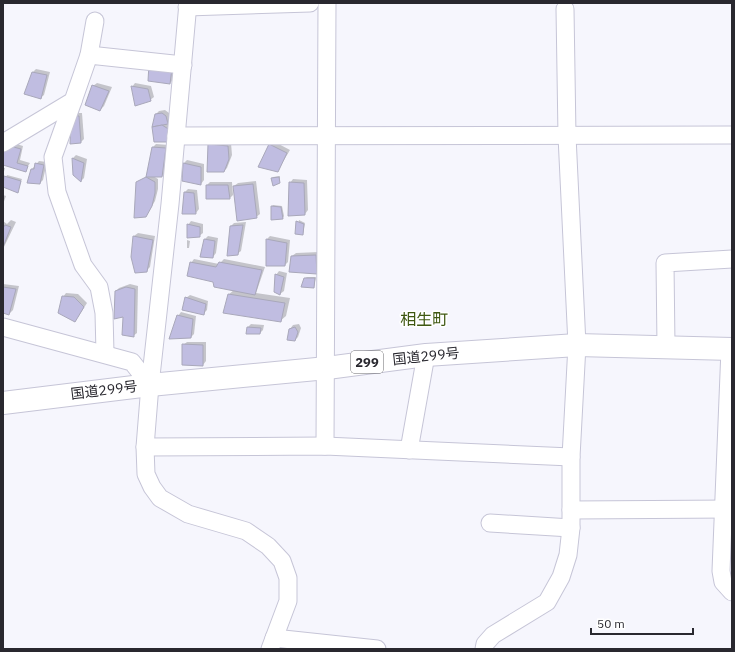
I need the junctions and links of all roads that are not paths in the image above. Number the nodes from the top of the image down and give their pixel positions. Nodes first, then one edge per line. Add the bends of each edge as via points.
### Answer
1 (310, 3) edge
2 (327, 3) edge
3 (188, 5) edge
4 (565, 9) dead end
5 (95, 21) dead end
6 (89, 55) junction
7 (183, 65) junction
8 (73, 101) junction
9 (732, 135) edge
10 (176, 136) junction
11 (327, 136) junction
12 (567, 136) junction
13 (3, 143) edge
14 (732, 259) edge
15 (3, 327) edge
16 (577, 344) junction
17 (666, 346) junction
18 (731, 349) edge
19 (105, 353) junction
20 (426, 355) junction
21 (327, 368) junction
22 (150, 385) junction
23 (3, 403) edge
24 (325, 446) junction
25 (145, 447) junction
26 (409, 450) junction
27 (571, 457) junction
28 (728, 509) edge
29 (571, 510) junction
30 (490, 523) dead end
31 (571, 528) junction
32 (732, 592) edge
33 (272, 644) edge
34 (377, 649) edge
35 (484, 649) edge

1 - 3 street
2 - 11 street
3 - 7 street
4 - 12 street
5 - 6 street
6 - 7 street
6 - 8 street
7 - 10 street
8 - 13 street
8 - 19 street via 53,157 56,185 83,265 99,287 104,313
9 - 12 street
10 - 11 street
10 - 22 street
11 - 12 street
11 - 21 street
12 - 16 street
14 - 17 street via 665,263
15 - 19 street
16 - 17 highway, 国道299号 / 299
16 - 20 highway, 国道299号 / 299
16 - 27 street
17 - 18 highway, 国道299号 / 299
18 - 28 street
19 - 22 street via 132,362
20 - 21 highway, 国道299号 / 299
20 - 26 street
21 - 22 highway, 国道299号 / 299
21 - 24 street
22 - 23 highway, 国道299号 / 299
22 - 25 street
24 - 25 street
24 - 26 street
25 - 33 street via 146,474 160,498 188,514 246,531 268,546 282,561 288,578 288,601
26 - 27 street
27 - 29 street
28 - 29 street
28 - 32 street via 721,571 723,582
29 - 31 street
30 - 31 street
31 - 35 street via 568,555 561,577 547,602 493,635
33 - 34 street

